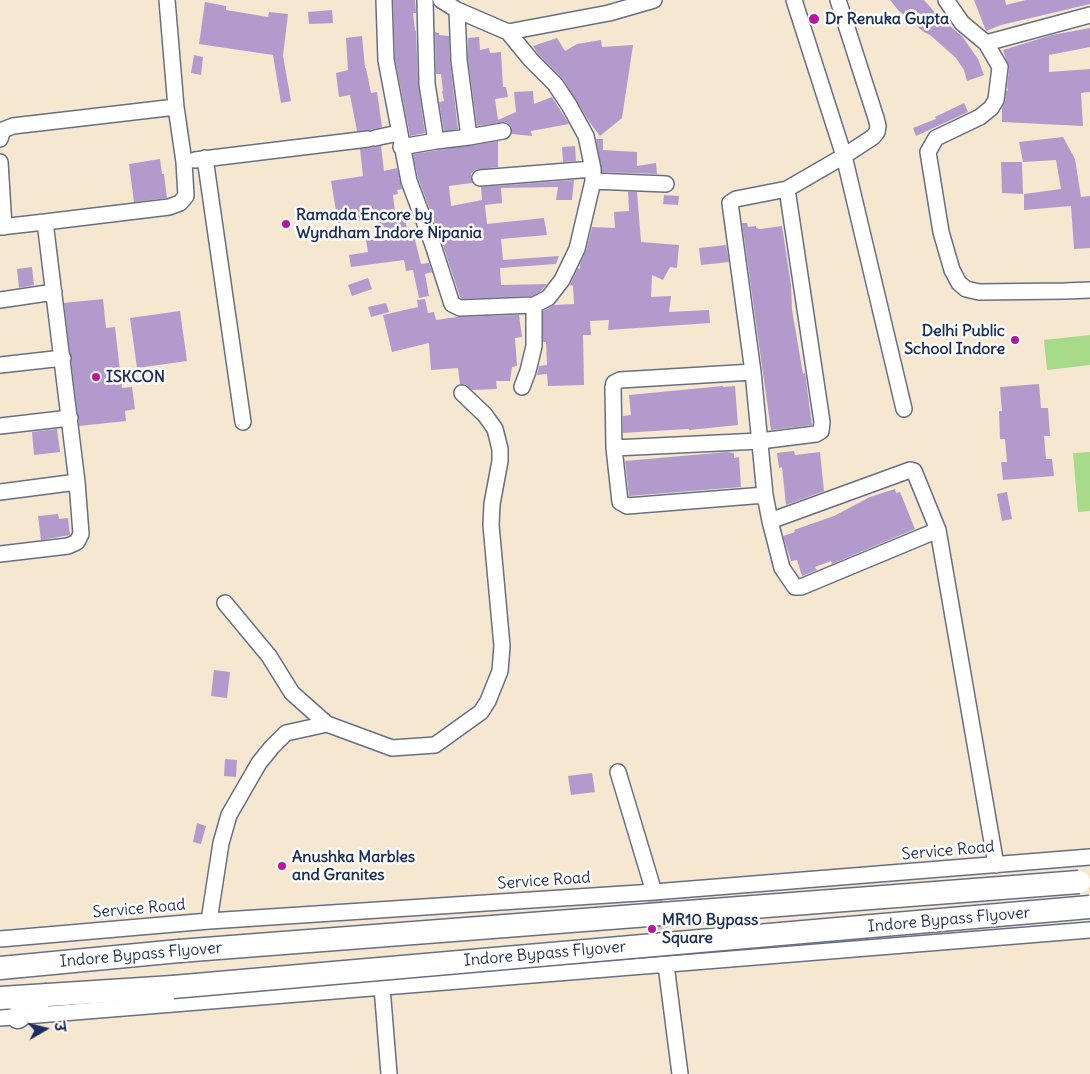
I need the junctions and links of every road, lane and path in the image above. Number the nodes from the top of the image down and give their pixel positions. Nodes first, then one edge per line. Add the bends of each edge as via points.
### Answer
1 (167, 0) edge
2 (384, 0) edge
3 (425, 0) edge
4 (441, 0) edge
5 (654, 0) edge
6 (794, 0) edge
7 (838, 0) edge
8 (946, 0) edge
9 (457, 10) junction
10 (1090, 15) edge
11 (508, 32) junction
12 (986, 42) junction
13 (176, 107) junction
14 (502, 131) dead end
15 (469, 137) junction
16 (0, 139) edge
17 (400, 140) junction
18 (436, 141) junction
19 (844, 156) junction
20 (205, 158) junction
21 (0, 162) edge
22 (184, 162) junction
23 (593, 175) junction
24 (480, 178) dead end
25 (666, 184) dead end
26 (787, 189) junction
27 (45, 222) junction
28 (2, 227) edge
29 (1090, 290) edge
30 (54, 292) junction
31 (0, 300) edge
32 (534, 305) junction
33 (63, 358) junction
34 (0, 365) edge
35 (752, 372) junction
36 (522, 387) dead end
37 (462, 393) dead end
38 (904, 409) dead end
39 (70, 418) junction
40 (243, 422) dead end
41 (0, 426) edge
42 (760, 441) junction
43 (614, 448) junction
44 (77, 482) junction
45 (0, 492) edge
46 (765, 495) junction
47 (770, 521) junction
48 (938, 530) junction
49 (0, 554) edge
50 (225, 603) dead end
51 (327, 724) junction
52 (618, 772) dead end
53 (1090, 857) edge
54 (996, 865) junction
55 (1085, 881) edge
56 (654, 892) junction
57 (1090, 907) edge
58 (209, 921) junction
59 (1090, 930) edge
60 (0, 939) edge
61 (666, 965) junction
62 (0, 968) edge
63 (382, 987) junction
64 (45, 995) junction
65 (0, 998) edge
66 (9, 1017) edge
67 (389, 1074) edge
68 (680, 1074) edge

1 - 13 street
2 - 17 street via 386,60
3 - 18 street via 427,84
4 - 9 street
5 - 11 street via 609,13
6 - 19 street
7 - 19 street via 878,126 873,137
8 - 12 street via 962,23
9 - 11 street
9 - 15 street via 458,60
10 - 12 street
11 - 23 street via 560,91 586,136
12 - 29 street via 1000,67 996,100 980,117 936,138 928,152 940,232 952,270 966,289 979,292
13 - 16 street via 13,126 3,130
13 - 22 street
14 - 15 street
15 - 18 street
17 - 18 street
17 - 20 street via 371,138
17 - 32 street via 408,181 452,304 460,308
19 - 26 street
19 - 38 street
20 - 22 street
20 - 40 street
21 - 28 street
22 - 27 street via 186,196 180,203
23 - 24 street
23 - 25 street
23 - 32 street via 577,249 562,280 548,298
26 - 35 street via 730,203
26 - 42 street via 822,427 816,434
27 - 28 street
27 - 30 street
30 - 31 street
30 - 33 street
32 - 36 street via 534,346
33 - 34 street
33 - 39 street
35 - 42 street
35 - 43 street via 617,381 613,387
37 - 51 street via 495,429 500,448 491,525 502,646 500,671 488,701 481,712 435,745 392,748
39 - 41 street
39 - 44 street
42 - 43 street
42 - 46 street
43 - 46 street via 620,502 624,506
44 - 45 street
44 - 49 street via 82,534 77,542 68,546
46 - 47 street
47 - 48 street via 910,470 916,473
47 - 48 street via 782,568 795,587 802,587
48 - 54 street
50 - 51 street via 269,656 292,693
51 - 58 street via 286,733 259,763 229,815 221,842
52 - 56 street
53 - 54 street, Service Road
54 - 56 street, Service Road
55 - 62 highway, Indore Bypass Flyover, bridge via 178,951
56 - 58 street, Service Road
57 - 64 highway, Indore Bypass Flyover, bridge via 173,987
58 - 60 street, Service Road
59 - 61 street
61 - 63 street
61 - 68 street
63 - 66 street
63 - 67 street
64 - 65 highway, Indore Bypass Flyover
64 - 66 highway

